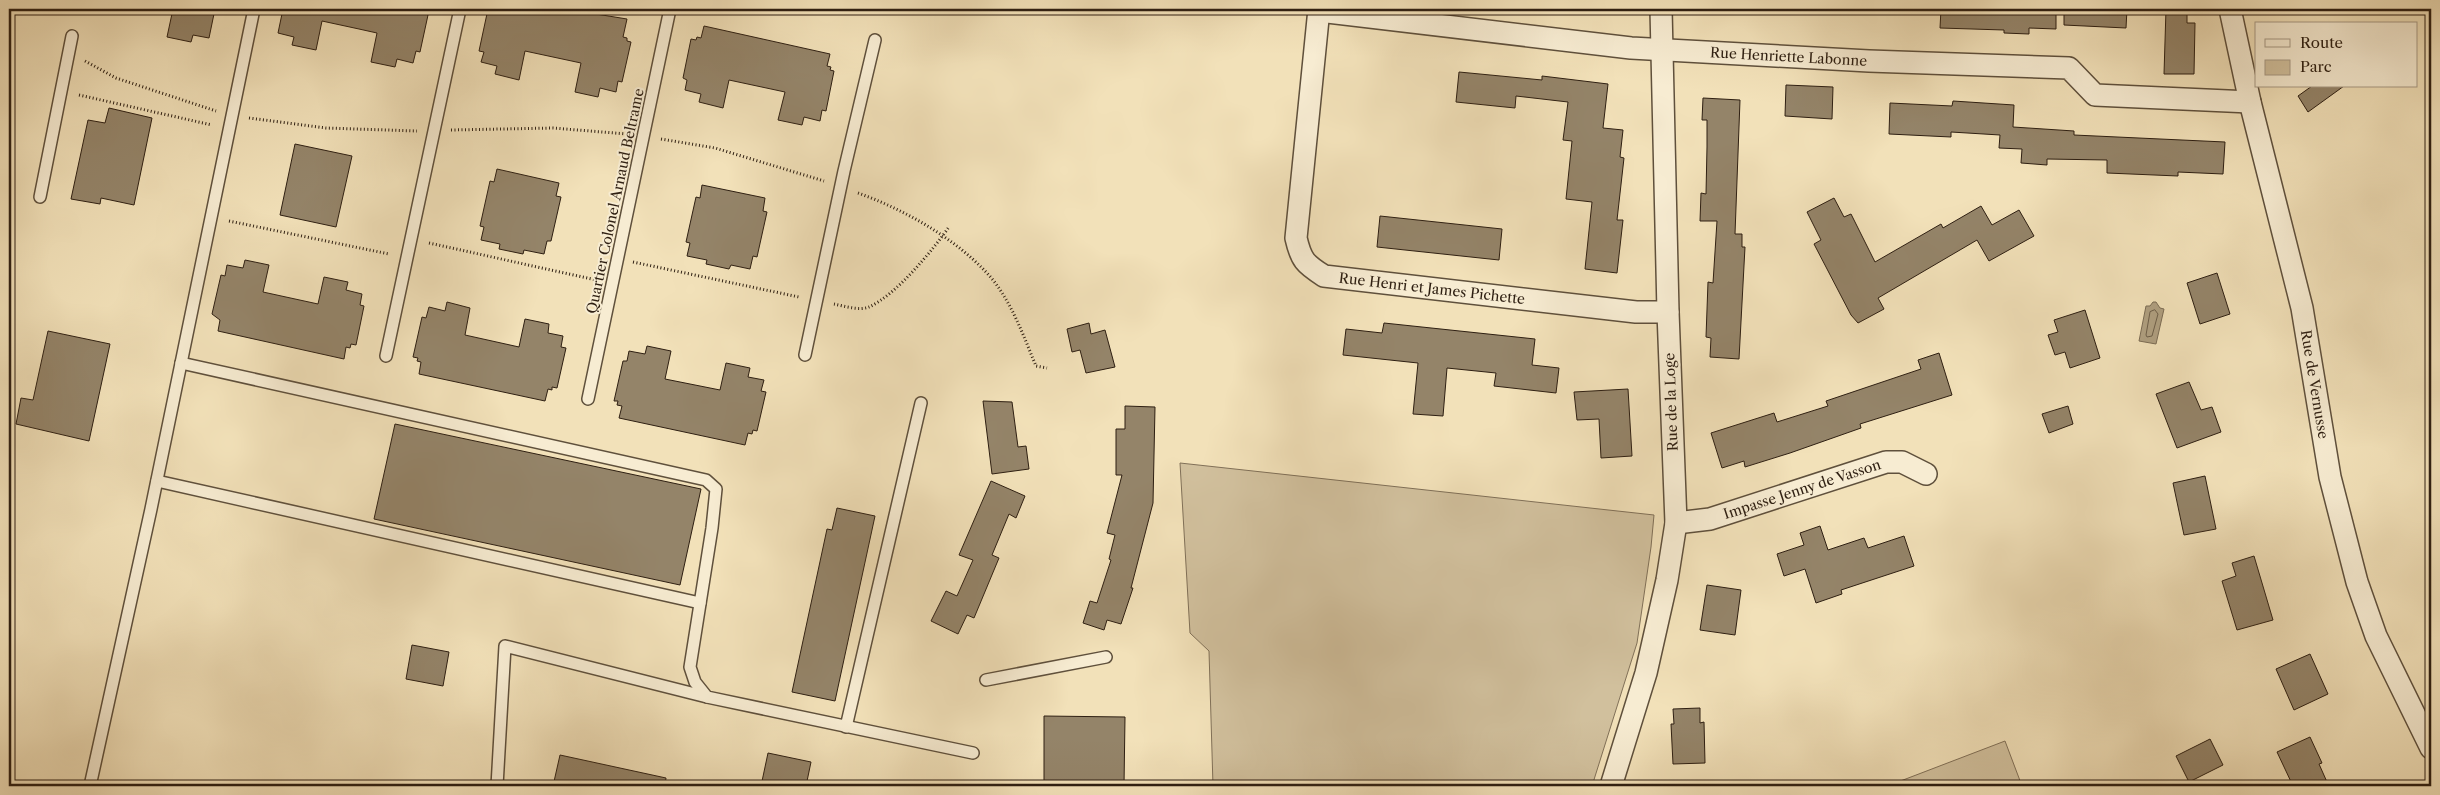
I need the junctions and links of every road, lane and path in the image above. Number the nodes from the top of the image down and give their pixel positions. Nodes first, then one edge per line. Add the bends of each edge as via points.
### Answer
1 (254, 9) edge
2 (460, 9) edge
3 (670, 9) edge
4 (1661, 9) edge
5 (2230, 9) edge
6 (1319, 10) edge
7 (72, 36) dead end
8 (875, 40) dead end
9 (1662, 50) junction
10 (69, 52) junction
11 (61, 91) junction
12 (2250, 102) junction
13 (232, 115) junction
14 (229, 129) junction
15 (434, 130) junction
16 (644, 136) junction
17 (841, 186) junction
18 (40, 197) dead end
19 (211, 218) junction
20 (949, 226) dead end
21 (942, 236) junction
22 (411, 240) junction
23 (407, 257) junction
24 (618, 259) junction
25 (613, 284) junction
26 (817, 300) junction
27 (1668, 312) junction
28 (805, 355) dead end
29 (386, 356) dead end
30 (181, 363) junction
31 (1047, 368) dead end
32 (588, 400) dead end
33 (921, 403) dead end
34 (1926, 474) dead end
35 (157, 481) junction
36 (1676, 523) junction
37 (700, 603) junction
38 (1106, 657) dead end
39 (986, 680) dead end
40 (707, 697) junction
41 (846, 728) junction
42 (2431, 748) edge
43 (973, 753) dead end
44 (90, 786) edge
45 (497, 786) edge
46 (1612, 786) edge

1 - 13 lane
2 - 15 lane
3 - 16 lane, Quartier Colonel Arnaud Beltrame
4 - 9 street, Rue de la Loge
5 - 12 street, Rue de Vernusse
6 - 9 street, Rue Henriette Labonne
6 - 27 street, Rue Henri et James Pichette via 1296,238 1307,266 1324,276 1636,312
7 - 10 lane
8 - 17 lane
9 - 12 street, Rue Henriette Labonne via 2069,68 2095,95
9 - 27 street, Rue de la Loge
10 - 11 lane
10 - 13 path via 116,78
11 - 14 path
11 - 18 lane
12 - 42 street, Rue de Vernusse via 2302,308 2330,476 2358,582 2376,636
13 - 14 lane
13 - 15 path via 326,128
14 - 19 lane
15 - 16 path via 552,128
15 - 22 lane
16 - 17 path via 715,148
16 - 24 lane, Quartier Colonel Arnaud Beltrame
17 - 21 path via 888,203
17 - 26 lane
19 - 23 path
19 - 30 lane
20 - 21 path
21 - 26 path via 918,266 868,307 847,307
21 - 31 path via 987,272 1008,304 1036,366
22 - 23 lane
22 - 25 path
23 - 29 lane
24 - 25 lane, Quartier Colonel Arnaud Beltrame
24 - 26 path
25 - 32 lane, Quartier Colonel Arnaud Beltrame
26 - 28 lane
27 - 36 street, Rue de la Loge
30 - 35 lane
30 - 37 lane via 706,480 716,489
33 - 41 lane
34 - 36 street, Impasse Jenny de Vasson via 1902,462 1886,462 1710,519
35 - 37 lane
35 - 44 lane
36 - 46 street, Rue de la Loge via 1646,673
37 - 40 lane via 690,667 695,682
38 - 39 lane
40 - 41 lane
40 - 45 lane via 505,646
41 - 43 lane

